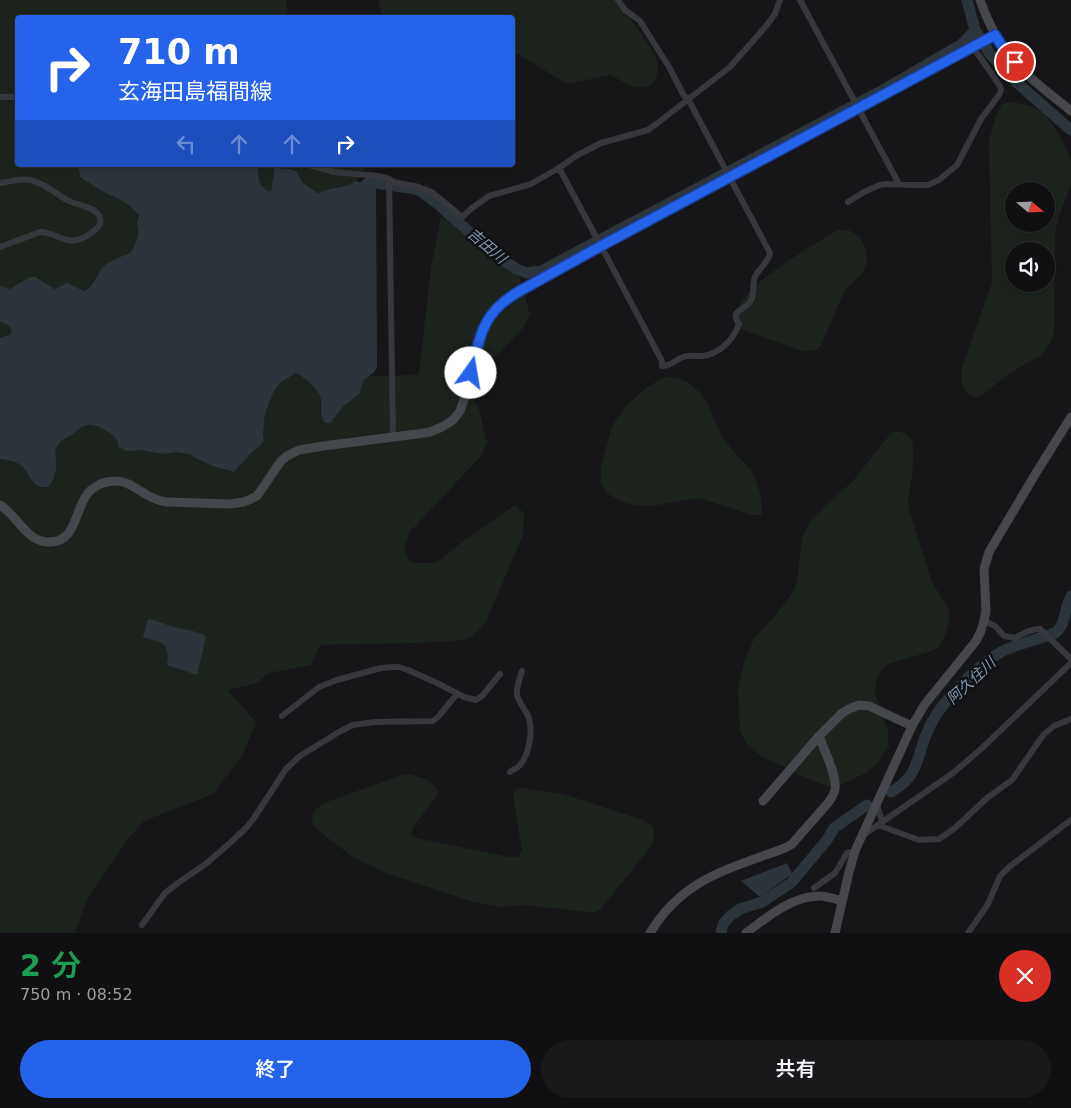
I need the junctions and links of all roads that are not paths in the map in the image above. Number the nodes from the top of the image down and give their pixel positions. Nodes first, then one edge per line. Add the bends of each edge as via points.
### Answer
1 (618, 0) edge
2 (780, 0) edge
3 (800, 0) edge
4 (980, 0) edge
5 (993, 36) junction
6 (974, 46) junction
7 (0, 97) edge
8 (15, 97) edge
9 (688, 99) junction
10 (859, 108) junction
11 (1071, 111) edge
12 (317, 167) edge
13 (559, 168) junction
14 (730, 178) junction
15 (389, 179) junction
16 (0, 183) edge
17 (899, 184) junction
18 (848, 202) dead end
19 (601, 246) junction
20 (0, 247) edge
21 (1071, 417) edge
22 (393, 437) junction
23 (0, 506) edge
24 (984, 621) junction
25 (1071, 659) edge
26 (1071, 663) edge
27 (522, 671) dead end
28 (500, 674) dead end
29 (457, 694) junction
30 (282, 716) dead end
31 (1071, 719) edge
32 (912, 726) junction
33 (819, 736) junction
34 (510, 772) dead end
35 (763, 801) dead end
36 (876, 803) junction
37 (892, 815) junction
38 (1071, 820) edge
39 (880, 824) junction
40 (861, 836) junction
41 (855, 851) junction
42 (814, 888) dead end
43 (842, 901) junction
44 (142, 925) dead end
45 (650, 933) edge
46 (746, 933) edge
47 (834, 933) edge
48 (968, 933) edge

1 - 9 street via 640,21
2 - 9 street via 767,25 730,67
3 - 10 street
4 - 5 street
5 - 6 street
5 - 11 street via 1020,67
6 - 10 street
6 - 17 street via 1000,86 999,96 981,119 957,165 928,185
7 - 8 street
9 - 13 street via 648,130 601,144
9 - 14 street
10 - 14 street
10 - 17 street
12 - 15 street
13 - 15 street via 531,184 489,196 462,216 432,192
13 - 19 street
14 - 19 street
14 - 19 street via 770,256 755,276 750,303 736,313 739,324 736,332 727,344 712,353 686,356 662,366
15 - 22 street
16 - 20 street via 31,180 73,203 94,210 100,219 96,231 81,239 70,241 40,232
17 - 18 street via 873,188
19 - 22 street via 507,299 490,315 482,331 463,403 453,420 430,432
21 - 24 street via 989,552 984,569
22 - 23 street via 308,448 293,453 281,461 257,496 237,503 167,502 148,496 132,485 108,481 88,493 69,533 53,542 34,538
24 - 25 street via 995,626 1004,636 1015,638 1040,629
24 - 32 street via 976,640 925,704
26 - 37 street via 953,773
27 - 34 street via 517,695 529,717 531,739 524,758
28 - 29 street via 476,700
29 - 30 street via 408,670 381,668 319,687
29 - 44 street via 433,720 353,725 300,756 286,769 247,827 207,863 165,893
31 - 39 street via 1044,734 1012,780 939,839 920,840
32 - 33 street via 860,705 842,713
32 - 36 street
33 - 35 street
33 - 45 street via 835,782 828,804 792,844 706,878 687,890 662,914
36 - 37 street
36 - 39 street
36 - 40 street
37 - 39 street
38 - 48 street via 1000,876 988,904
39 - 40 street
40 - 41 street
41 - 42 street via 847,852 835,872
41 - 43 street
43 - 46 street via 818,896 799,900 784,906
43 - 47 street

